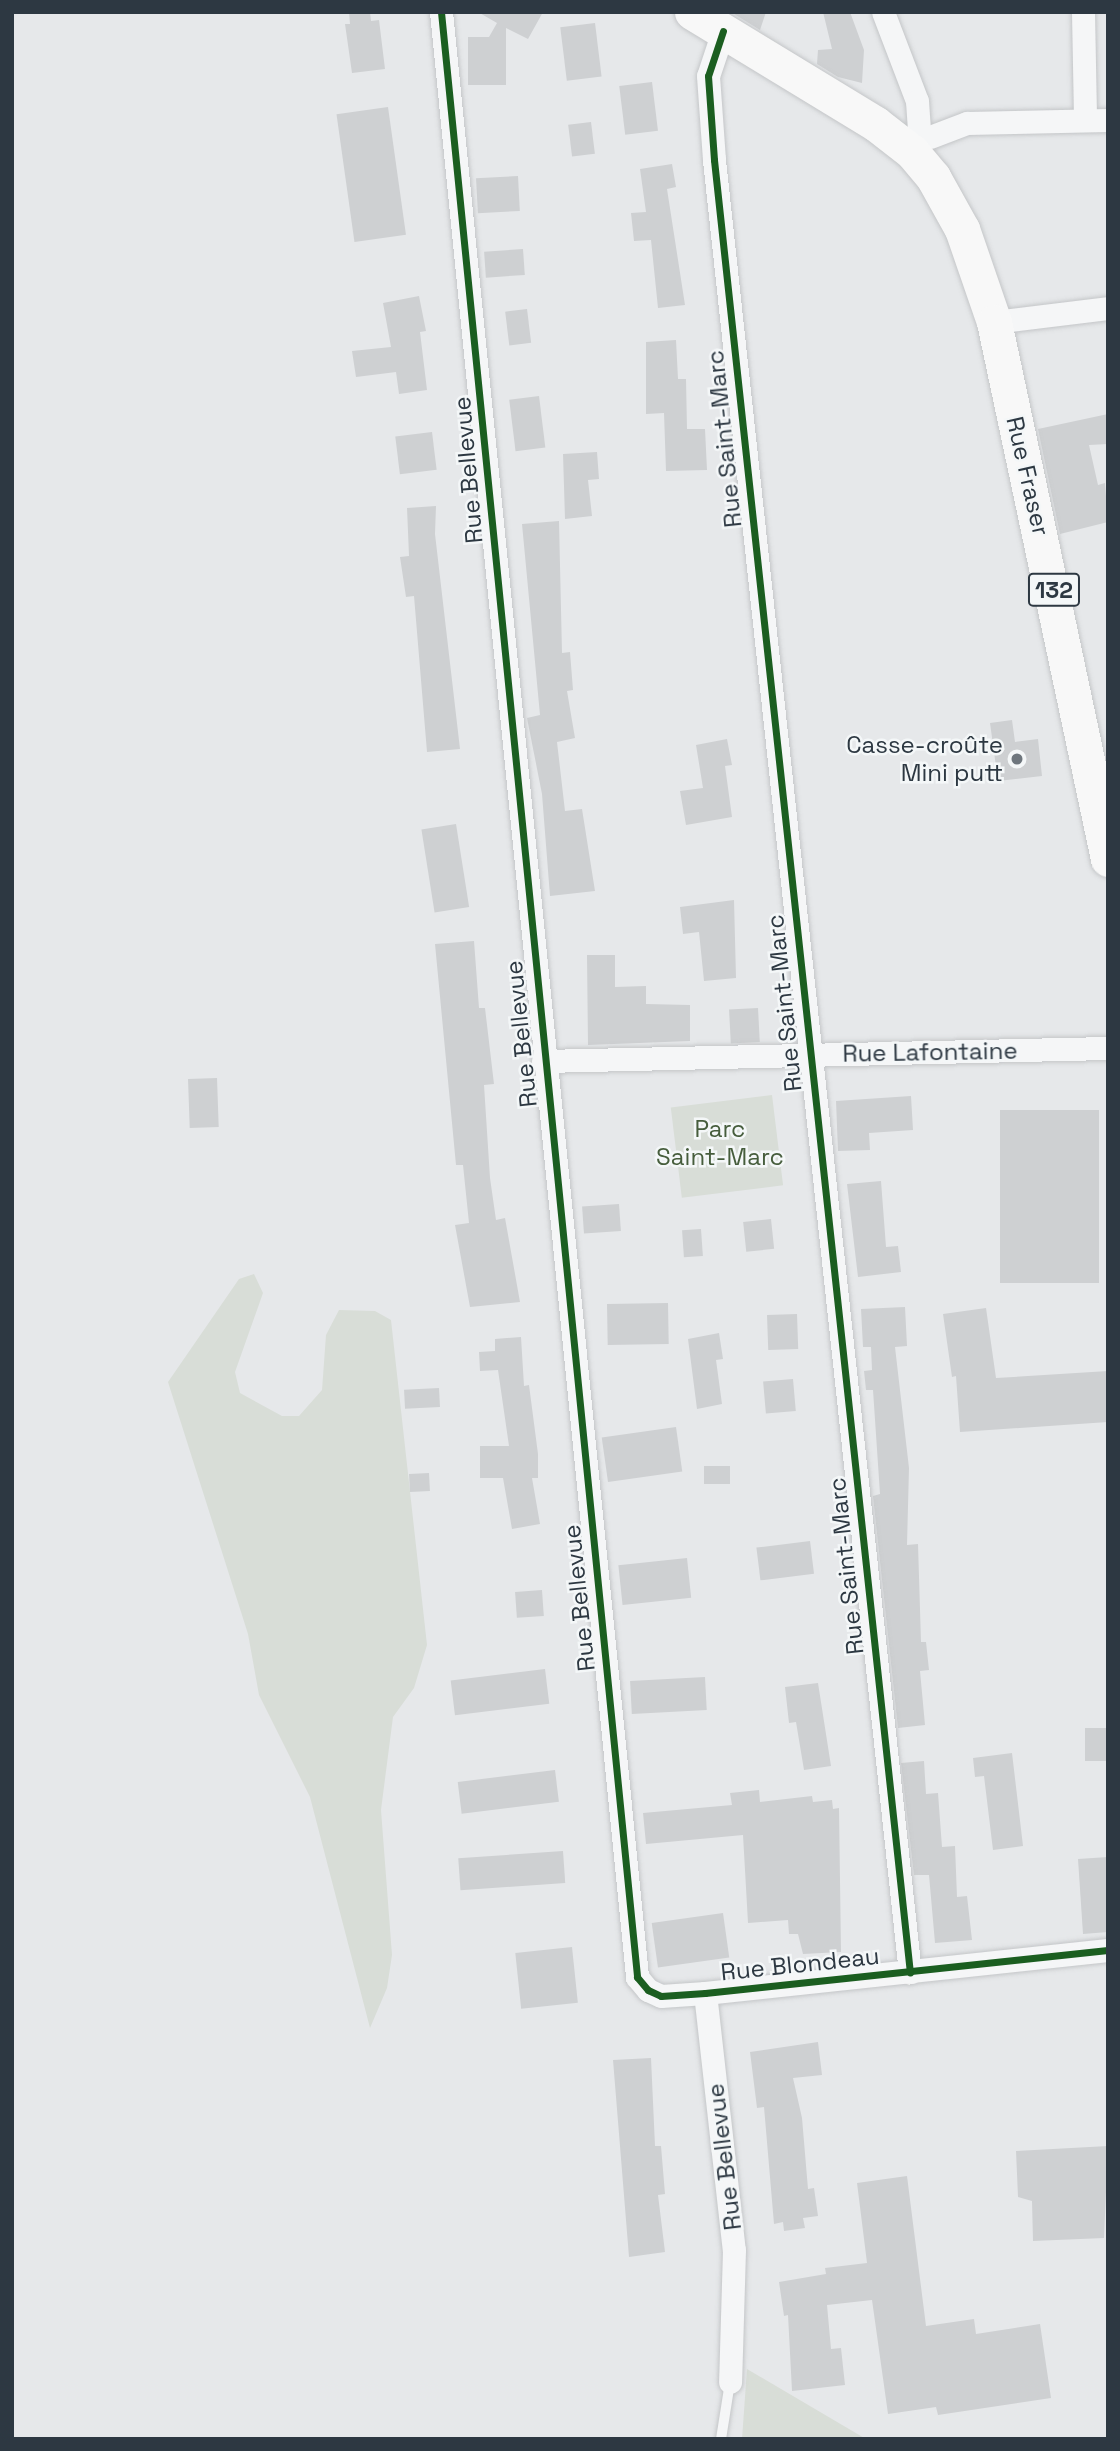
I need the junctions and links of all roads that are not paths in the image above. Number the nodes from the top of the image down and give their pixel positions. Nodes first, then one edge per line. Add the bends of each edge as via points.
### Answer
1 (440, 12) edge
2 (692, 12) edge
3 (883, 12) edge
4 (1083, 12) edge
5 (723, 31) junction
6 (1097, 120) edge
7 (920, 139) junction
8 (1108, 308) edge
9 (993, 322) junction
10 (1108, 859) edge
11 (1108, 1048) edge
12 (808, 1055) junction
13 (543, 1061) junction
14 (1108, 1950) edge
15 (910, 1972) junction
16 (705, 1993) junction
17 (730, 2382) joint
18 (721, 2439) edge

1 - 13 street, Rue Bellevue
2 - 5 main road, 132
3 - 7 street via 917,100
4 - 6 street
5 - 7 main road, 132 via 876,124
5 - 12 street, Rue Saint-Marc via 708,76 713,160
6 - 7 street via 967,123
7 - 9 main road, Rue Fraser / 132 via 933,177 972,253
8 - 9 street
9 - 10 main road, Rue Fraser / 132
11 - 12 street, Rue Lafontaine
12 - 13 street, Rue Lafontaine
12 - 15 street, Rue Saint-Marc
13 - 16 street, Rue Bellevue via 637,1977 661,1996
14 - 15 street, Rue Blondeau
15 - 16 street, Rue Blondeau
16 - 17 street, Rue Bellevue via 734,2250
17 - 18 lane, Rue Bellevue

